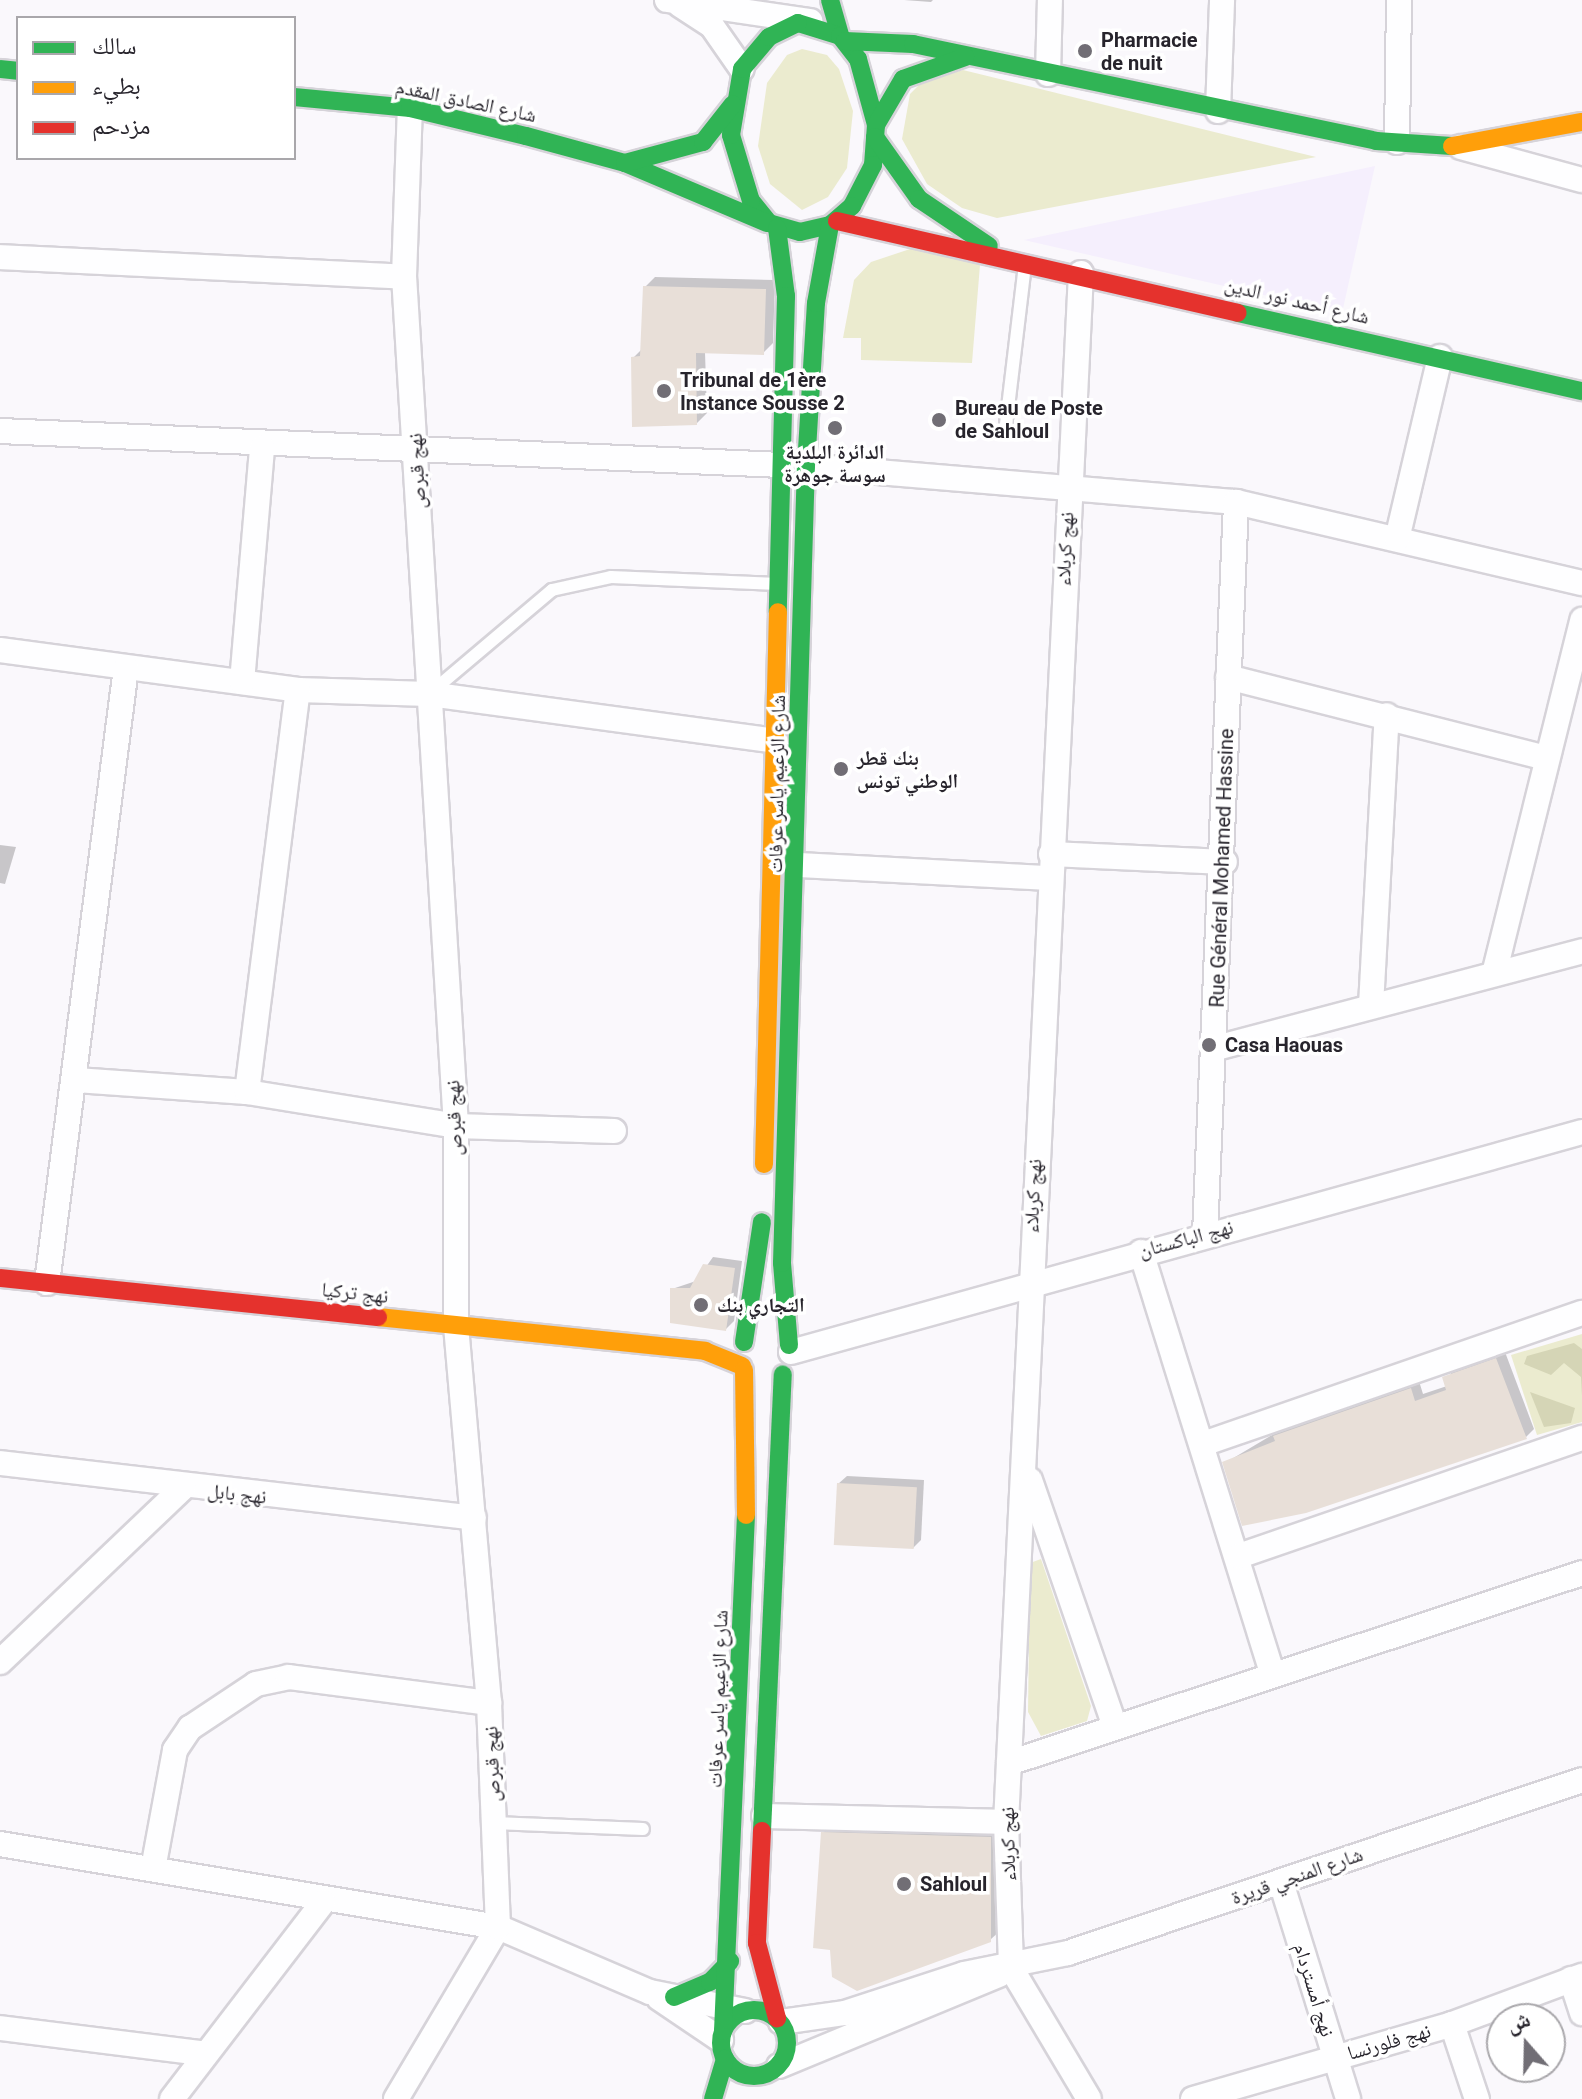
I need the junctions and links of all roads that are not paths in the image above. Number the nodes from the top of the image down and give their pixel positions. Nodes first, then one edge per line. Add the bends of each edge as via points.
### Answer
1 (830, 0) edge
2 (1050, 0) edge
3 (1222, 0) edge
4 (1399, 0) edge
5 (780, 6) edge
6 (818, 23) junction
7 (769, 37) junction
8 (842, 39) junction
9 (976, 56) junction
10 (742, 69) junction
11 (1048, 74) junction
12 (296, 97) edge
13 (733, 104) junction
14 (410, 108) junction
15 (1218, 111) junction
16 (1582, 122) edge
17 (876, 131) junction
18 (1397, 142) junction
19 (1460, 146) junction
20 (625, 163) junction
21 (1582, 180) edge
22 (834, 223) junction
23 (773, 226) junction
24 (1001, 254) junction
25 (0, 257) edge
26 (1025, 260) junction
27 (1081, 273) junction
28 (404, 277) junction
29 (1440, 357) junction
30 (1582, 391) edge
31 (1006, 424) dead end
32 (0, 431) edge
33 (416, 446) junction
34 (262, 448) junction
35 (782, 465) junction
36 (806, 466) junction
37 (1068, 484) junction
38 (1236, 502) junction
39 (1397, 539) junction
40 (1582, 583) edge
41 (778, 584) junction
42 (1582, 620) edge
43 (0, 650) edge
44 (126, 668) junction
45 (1228, 677) junction
46 (242, 682) junction
47 (298, 690) junction
48 (429, 694) junction
49 (1387, 715) junction
50 (775, 741) junction
51 (1545, 758) junction
52 (1225, 862) junction
53 (799, 865) junction
54 (1050, 866) junction
55 (1582, 951) edge
56 (1495, 970) junction
57 (1371, 1006) junction
58 (1216, 1048) junction
59 (76, 1080) junction
60 (247, 1092) junction
61 (456, 1126) junction
62 (614, 1131) dead end
63 (1582, 1132) edge
64 (1205, 1234) junction
65 (1141, 1252) junction
66 (0, 1278) edge
67 (1029, 1281) junction
68 (47, 1283) junction
69 (1582, 1313) edge
70 (456, 1326) junction
71 (743, 1343) junction
72 (705, 1351) junction
73 (788, 1357) junction
74 (743, 1368) junction
75 (1582, 1438) edge
76 (1203, 1444) junction
77 (0, 1463) edge
78 (1026, 1467) junction
79 (183, 1488) junction
80 (474, 1518) junction
81 (1239, 1556) junction
82 (1582, 1573) edge
83 (0, 1662) edge
84 (1273, 1675) junction
85 (489, 1703) junction
86 (1115, 1727) junction
87 (1009, 1763) junction
88 (1582, 1780) edge
89 (764, 1816) junction
90 (1006, 1822) junction
91 (494, 1823) junction
92 (643, 1829) dead end
93 (0, 1844) edge
94 (153, 1869) junction
95 (1281, 1882) junction
96 (323, 1902) junction
97 (498, 1927) junction
98 (730, 1961) junction
99 (1011, 1968) junction
100 (1576, 1977) edge
101 (662, 1995) junction
102 (1582, 2013) edge
103 (779, 2020) junction
104 (1452, 2024) junction
105 (0, 2028) edge
106 (728, 2030) junction
107 (201, 2053) junction
108 (1335, 2058) junction
109 (778, 2067) junction
110 (172, 2099) edge
111 (396, 2099) edge
112 (713, 2099) edge
113 (751, 2099) edge
114 (1089, 2099) edge
115 (1193, 2099) edge
116 (1348, 2099) edge
117 (1477, 2099) edge

1 - 8 main road
2 - 11 street
3 - 15 street
4 - 18 street
5 - 6 street
5 - 7 main road
5 - 10 street via 667,0 697,11
6 - 7 main road via 782,26
6 - 8 main road
7 - 10 main road
8 - 9 main road
8 - 17 main road via 868,78
9 - 11 main road
9 - 17 main road via 935,62 903,79
10 - 13 main road
11 - 15 main road
12 - 14 main road, شارع الصادق المقدم
13 - 20 main road, شارع الصادق المقدم via 703,142
13 - 23 main road via 738,171
14 - 20 main road, شارع الصادق المقدم
14 - 28 street, نهج قبرص
15 - 18 main road
16 - 19 main road
17 - 22 main road via 864,186
17 - 24 main road, شارع أحمد نور الدين via 896,176 919,199
18 - 19 main road
19 - 21 street
20 - 23 main road, شارع الصادق المقدم
22 - 23 main road
22 - 24 main road, شارع أحمد نور الدين
22 - 36 main road, شارع الزعيم ياسر عرفات via 816,303
23 - 35 main road, شارع الزعيم ياسر عرفات via 786,296
24 - 26 main road, شارع أحمد نور الدين
25 - 28 street
26 - 27 main road, شارع أحمد نور الدين
26 - 31 lane
27 - 29 main road, شارع أحمد نور الدين
27 - 37 street, نهج كربلاء
28 - 33 street, نهج قبرص
29 - 30 main road, شارع أحمد نور الدين
29 - 39 street
32 - 34 street
33 - 34 street
33 - 35 street
33 - 48 street, نهج قبرص
34 - 46 street
35 - 41 main road, شارع الزعيم ياسر عرفات
36 - 37 street
36 - 53 main road, شارع الزعيم ياسر عرفات
37 - 38 street
37 - 54 street, نهج كربلاء
38 - 39 street
38 - 45 street, Rue Général Mohamed Hassine
39 - 40 street
41 - 48 lane via 611,577 552,590
41 - 50 main road, شارع الزعيم ياسر عرفات
42 - 51 street
43 - 44 street
44 - 46 street
44 - 59 street
45 - 49 street
45 - 52 street, Rue Général Mohamed Hassine
46 - 47 street
47 - 48 street
47 - 60 street
48 - 50 street
48 - 61 street, نهج قبرص
49 - 51 street
49 - 57 street
50 - 71 main road, شارع الزعيم ياسر عرفات via 760,1266
51 - 56 street
52 - 54 street
52 - 58 street, Rue Général Mohamed Hassine
53 - 54 street
53 - 73 main road, شارع الزعيم ياسر عرفات via 782,1263
54 - 67 street, نهج كربلاء
55 - 56 street
56 - 57 street
57 - 58 street
58 - 64 street, Rue Général Mohamed Hassine
59 - 60 street
59 - 68 street
60 - 61 street
61 - 62 street
61 - 70 street, نهج قبرص
63 - 64 street, نهج الباكستان
64 - 65 street, نهج الباكستان
65 - 67 street, نهج الباكستان
65 - 76 street
66 - 68 main road, نهج تركيا
67 - 73 street, نهج الباكستان
67 - 78 street, نهج كربلاء
68 - 70 main road, نهج تركيا
69 - 76 street
70 - 72 main road, نهج تركيا
70 - 80 street, نهج قبرص
71 - 72 main road, نهج تركيا
71 - 73 main road, نهج تركيا via 771,1331
71 - 74 main road, شارع الزعيم ياسر عرفات
72 - 74 main road, نهج تركيا
73 - 74 main road, نهج تركيا via 767,1381
73 - 89 main road, شارع الزعيم ياسر عرفات
74 - 98 main road, شارع الزعيم ياسر عرفات via 750,1416
75 - 81 street
76 - 81 street
77 - 79 street, نهج بابل
78 - 86 street
78 - 87 street, نهج كربلاء
79 - 80 street, نهج بابل
79 - 83 street
80 - 85 street, نهج قبرص
81 - 84 street
82 - 84 street
84 - 86 street
85 - 91 street, نهج قبرص
85 - 94 street via 288,1677 256,1684 190,1728 175,1750
86 - 87 street
87 - 90 street, نهج كربلاء
88 - 95 street, شارع المنجي قريرة
89 - 90 street
89 - 103 main road, شارع الزعيم ياسر عرفات via 757,1943
90 - 99 street, نهج كربلاء
91 - 92 lane
91 - 97 street, نهج قبرص
93 - 94 street
94 - 96 street
95 - 99 street, شارع المنجي قريرة
95 - 108 street, نهج أمستردام
96 - 97 street
96 - 107 street
97 - 101 street
97 - 111 street
98 - 101 main road via 710,1982
98 - 106 main road, شارع الزعيم ياسر عرفات
99 - 103 street, شارع المنجي قريرة via 964,1974 845,2013
99 - 109 street, شارع المنجي قريرة
99 - 114 street, نهج كربلاء
100 - 102 street
100 - 104 street, نهج فلورنسا
101 - 106 street
101 - 106 street
103 - 106 main road
103 - 109 main road, شارع الزعيم ياسر عرفات via 788,2039
104 - 108 street, نهج فلورنسا
104 - 117 street
105 - 107 street
106 - 109 main road via 748,2076
106 - 112 main road, شارع الزعيم ياسر عرفات
107 - 110 street
108 - 115 street, نهج فلورنسا
108 - 116 street, نهج أمستردام
109 - 113 main road

